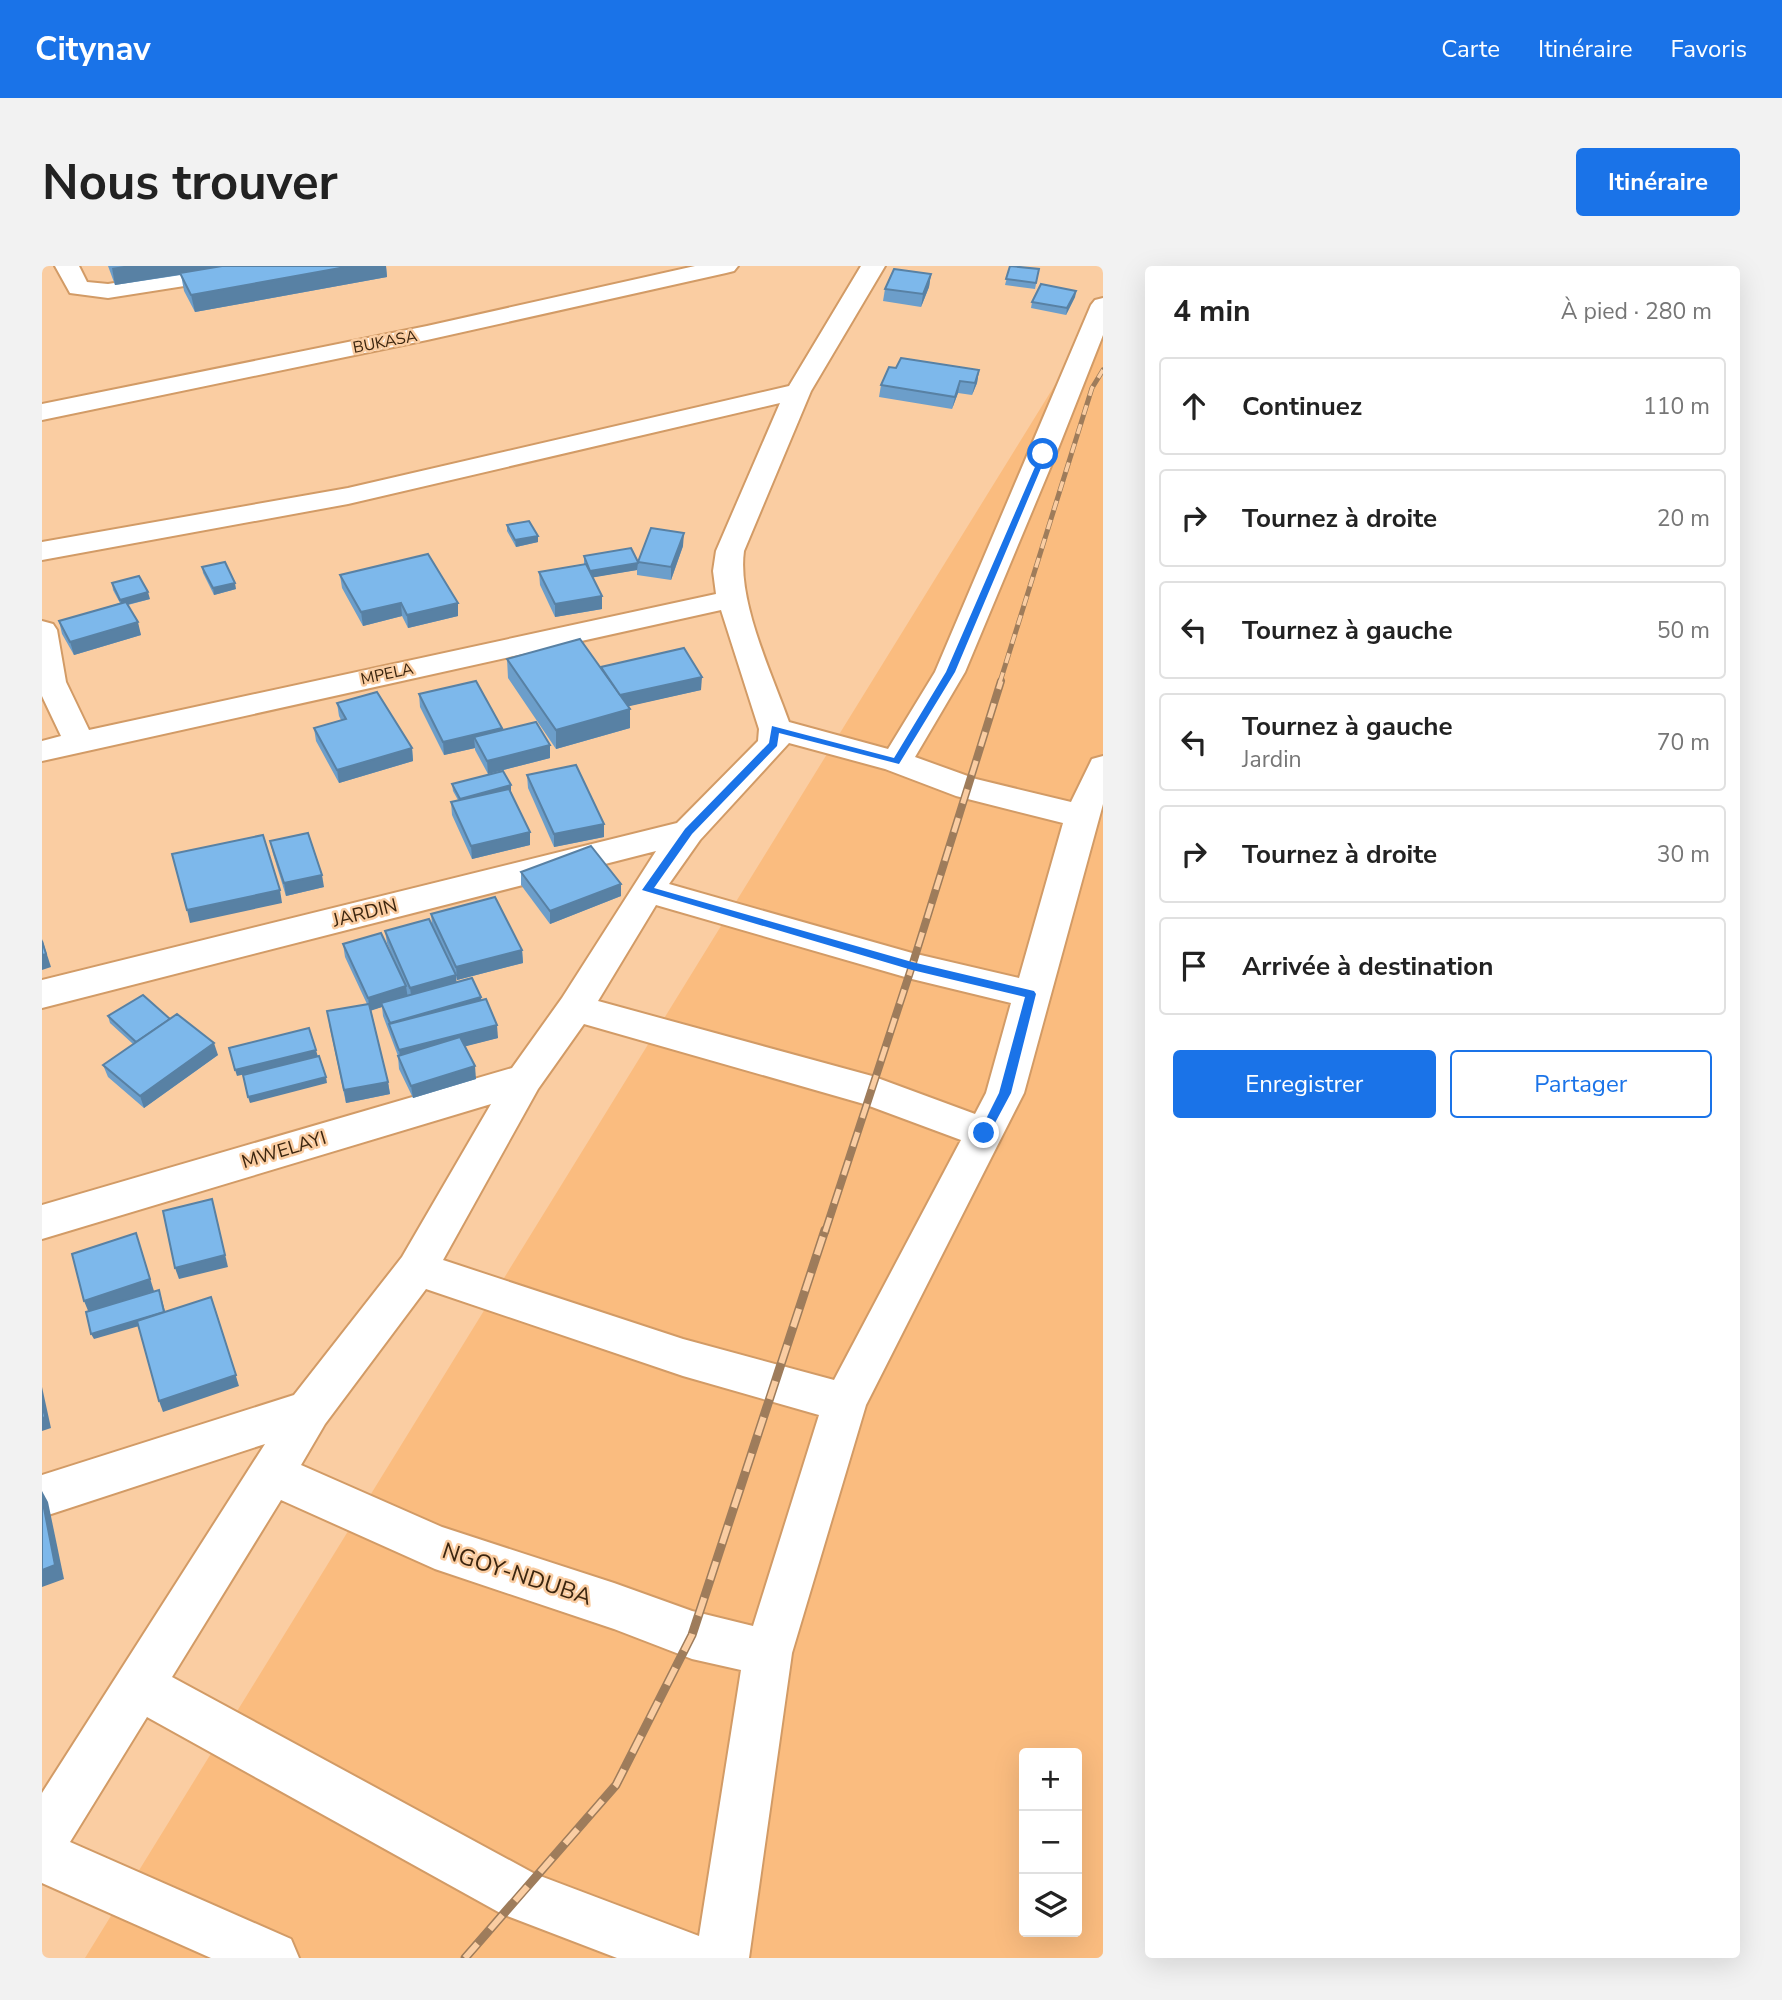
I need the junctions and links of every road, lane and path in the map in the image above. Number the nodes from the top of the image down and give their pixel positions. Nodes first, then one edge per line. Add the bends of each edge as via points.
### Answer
1 (67, 266) edge
2 (267, 266) edge
3 (726, 266) edge
4 (873, 266) edge
5 (1103, 305) edge
6 (798, 391) junction
7 (42, 412) edge
8 (42, 551) edge
9 (732, 598) junction
10 (42, 630) edge
11 (775, 729) junction
12 (79, 742) junction
13 (42, 751) edge
14 (896, 762) junction
15 (1103, 767) edge
16 (1081, 816) junction
17 (688, 832) junction
18 (647, 890) junction
19 (42, 993) edge
20 (1031, 994) junction
21 (575, 1008) junction
22 (525, 1079) junction
23 (984, 1133) junction
24 (42, 1222) edge
25 (417, 1269) junction
26 (845, 1402) junction
27 (309, 1410) junction
28 (272, 1474) junction
29 (42, 1496) edge
30 (768, 1653) junction
31 (139, 1686) junction
32 (42, 1840) edge
33 (42, 1856) edge
34 (272, 1958) edge
35 (688, 1958) edge
36 (722, 1958) edge

1 - 2 street via 78,288 100,291
3 - 7 street, BUKASA via 427,334
4 - 6 street
5 - 14 street via 950,672
6 - 8 street via 348,496
6 - 9 street via 730,551 727,571
9 - 11 street
9 - 12 street, MPELA
10 - 12 street via 51,681
11 - 14 street
11 - 17 street via 773,744
12 - 13 street, MPELA
14 - 16 street via 968,788
15 - 16 street
16 - 20 street
17 - 18 street
17 - 19 street, JARDIN
18 - 20 street via 912,966
18 - 21 street
20 - 23 street via 1005,1093
21 - 22 street
21 - 23 street via 872,1091
22 - 24 street, MWELAYI
22 - 25 street
23 - 26 street
25 - 26 street via 775,1386
25 - 27 street
26 - 30 street
27 - 28 street
27 - 29 street
28 - 30 street, NGOY-NDUBA via 435,1547 692,1635
28 - 31 street
30 - 36 street
31 - 32 street
31 - 35 street via 521,1895
33 - 34 street

